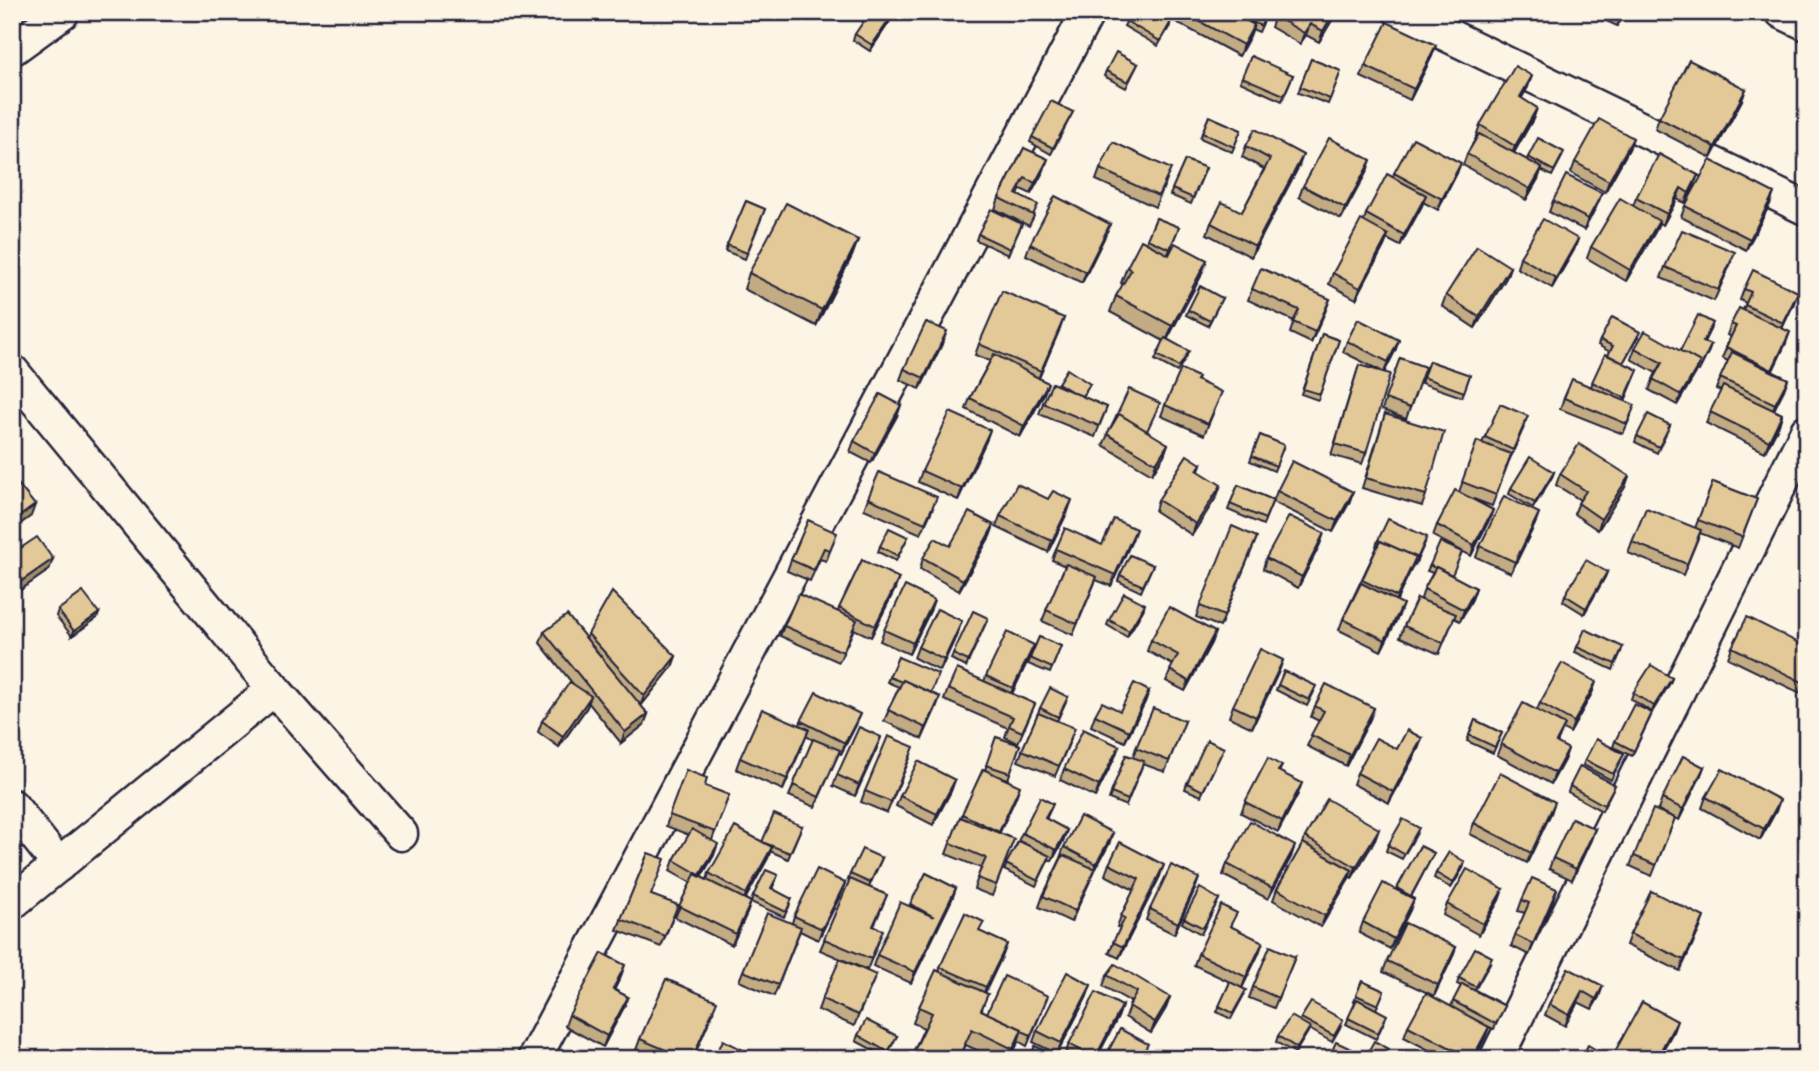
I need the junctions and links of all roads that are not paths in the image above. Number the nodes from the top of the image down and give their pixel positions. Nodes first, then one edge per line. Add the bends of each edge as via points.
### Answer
1 (63, 12) edge
2 (1087, 12) edge
3 (1400, 12) edge
4 (1782, 12) edge
5 (1807, 24) edge
6 (12, 49) edge
7 (1807, 209) edge
8 (12, 371) edge
9 (1807, 431) edge
10 (274, 689) junction
11 (12, 806) edge
12 (401, 834) dead end
13 (59, 865) junction
14 (12, 904) edge
15 (534, 1059) edge
16 (1496, 1059) edge

1 - 6 street
2 - 15 street
3 - 7 street
4 - 5 street
8 - 10 street
9 - 16 street
10 - 12 street
10 - 13 street
11 - 13 street
13 - 14 street

